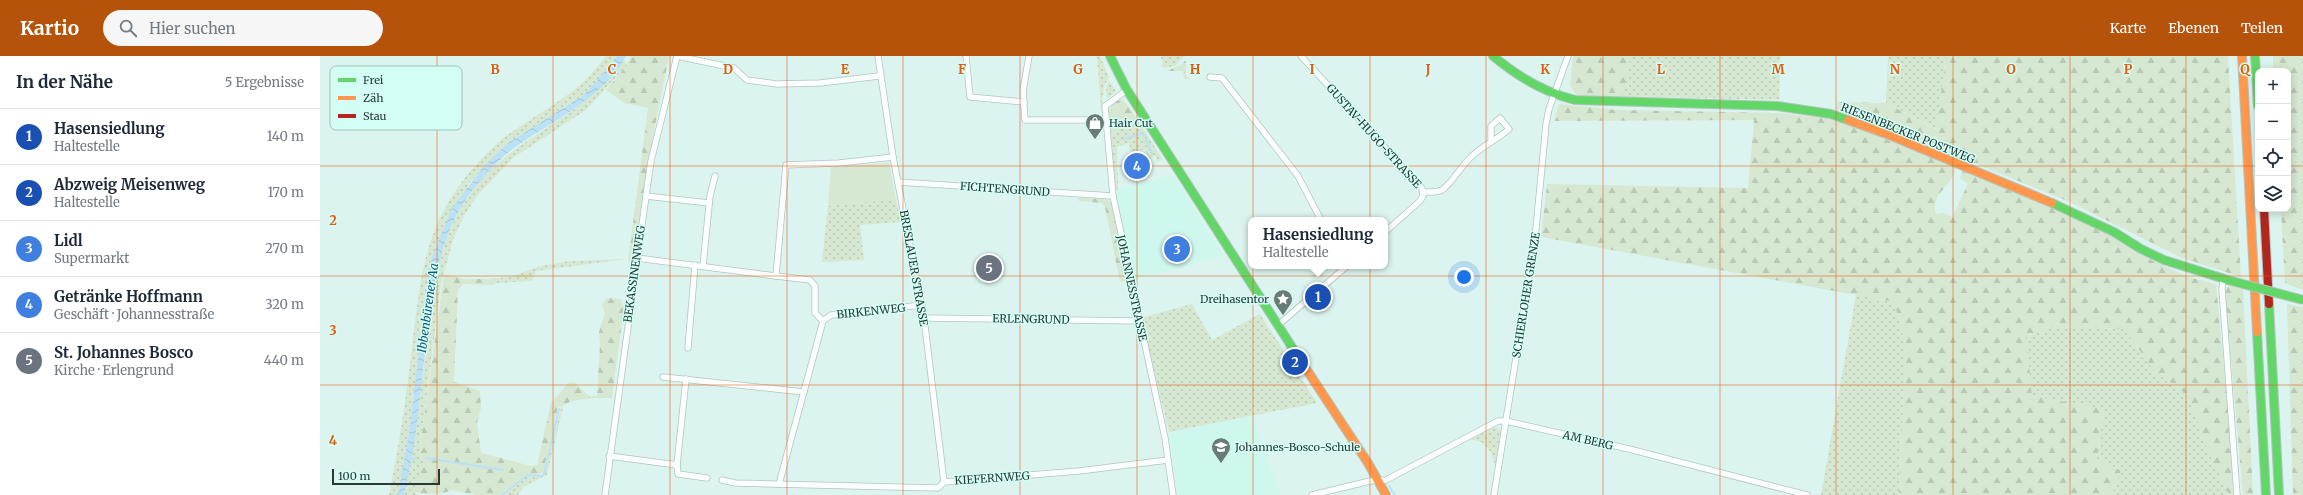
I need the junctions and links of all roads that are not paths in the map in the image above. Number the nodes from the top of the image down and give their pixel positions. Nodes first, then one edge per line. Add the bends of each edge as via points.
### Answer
1 (677, 56) edge
2 (878, 56) edge
3 (966, 56) edge
4 (1029, 56) edge
5 (1110, 56) edge
6 (1301, 56) edge
7 (1493, 56) edge
8 (1568, 56) edge
9 (2242, 56) edge
10 (2255, 56) edge
11 (880, 76) junction
12 (1210, 77) dead end
13 (1127, 90) junction
14 (1555, 95) junction
15 (1024, 102) junction
16 (2258, 104) edge
17 (1106, 120) junction
18 (1491, 141) dead end
19 (893, 157) junction
20 (715, 176) dead end
21 (898, 182) junction
22 (1423, 192) junction
23 (646, 196) junction
24 (1113, 196) junction
25 (709, 203) junction
26 (2264, 212) edge
27 (1319, 217) edge
28 (1388, 229) edge
29 (636, 258) junction
30 (695, 265) junction
31 (703, 266) junction
32 (1344, 269) edge
33 (776, 276) junction
34 (2225, 279) junction
35 (2303, 300) edge
36 (922, 305) junction
37 (924, 318) junction
38 (823, 321) junction
39 (1138, 321) junction
40 (1277, 326) junction
41 (688, 348) dead end
42 (663, 377) dead end
43 (686, 379) junction
44 (804, 392) junction
45 (1506, 421) junction
46 (609, 456) junction
47 (1168, 460) junction
48 (677, 465) junction
49 (707, 478) dead end
50 (722, 480) dead end
51 (1378, 480) junction
52 (944, 482) junction
53 (779, 484) junction
54 (605, 495) edge
55 (1173, 495) edge
56 (1312, 495) edge
57 (1386, 495) edge
58 (1494, 495) edge
59 (1807, 495) edge
60 (2237, 495) edge
61 (2266, 495) edge
62 (2279, 495) edge

1 - 11 street via 734,68 747,80 777,84 820,83
1 - 23 street, BEKASSINENWEG via 651,162
2 - 11 street, BRESLAUER STRASSE
3 - 15 street via 970,98
4 - 15 street via 1023,91
5 - 13 main road
6 - 22 street, GUSTAV-HUGO-STRASSE via 1418,183
7 - 14 main road, RIESENBECKER POSTWEG via 1526,82
8 - 14 street, SCHIERLOHER GRENZE
9 - 61 main road
10 - 16 main road
11 - 19 street, BRESLAUER STRASSE
12 - 27 street via 1222,78 1298,176
13 - 17 street, JOHANNESSTRASSE via 1107,104
13 - 40 main road
14 - 34 main road, RIESENBECKER POSTWEG via 1602,102 1777,106 1831,114 1889,135 2064,208 2164,260
14 - 45 street, SCHIERLOHER GRENZE via 1546,124 1535,239
15 - 17 street via 1025,120
17 - 24 street, JOHANNESSTRASSE
18 - 22 street via 1464,163 1443,189
19 - 21 street, BRESLAUER STRASSE
19 - 33 street via 786,165
20 - 25 street
21 - 24 street, FICHTENGRUND
21 - 36 street, BRESLAUER STRASSE
22 - 28 street, GUSTAV-HUGO-STRASSE via 1420,201
23 - 25 street
23 - 29 street, BEKASSINENWEG
24 - 39 street, JOHANNESSTRASSE
25 - 31 street
26 - 62 main road
29 - 30 street
29 - 46 street, BEKASSINENWEG
30 - 31 street
30 - 41 street
31 - 33 street
32 - 40 street
33 - 38 street via 813,282 816,286 815,312
34 - 35 main road, RIESENBECKER POSTWEG, bridge
34 - 60 street via 2222,289
36 - 37 street, BRESLAUER STRASSE
36 - 38 street, BIRKENWEG via 832,315
37 - 39 street, ERLENGRUND
37 - 52 street, BRESLAUER STRASSE
38 - 44 street, BIRKENWEG
39 - 47 street, JOHANNESSTRASSE
40 - 51 main road
42 - 43 street
43 - 44 street
43 - 48 street
44 - 53 street, BIRKENWEG
45 - 51 street, AM BERG via 1498,421 1386,480
45 - 58 street, SCHIERLOHER GRENZE
45 - 59 street, AM BERG via 1629,449
46 - 48 street
46 - 54 street, BEKASSINENWEG
47 - 52 street, KIEFERNWEG via 1079,471
47 - 55 street, JOHANNESSTRASSE
48 - 49 street via 678,474
50 - 53 street, KIEFERNWEG via 735,483
51 - 56 street, AM BERG
51 - 57 main road
52 - 53 street, KIEFERNWEG via 938,488

